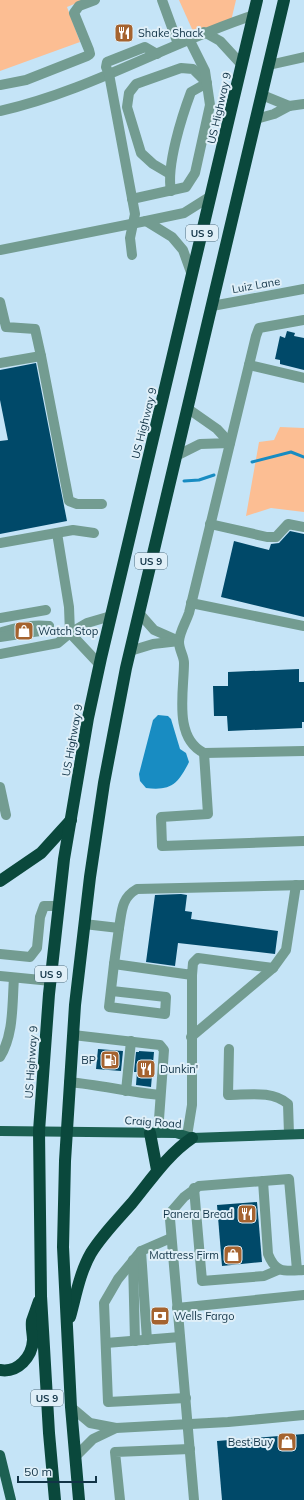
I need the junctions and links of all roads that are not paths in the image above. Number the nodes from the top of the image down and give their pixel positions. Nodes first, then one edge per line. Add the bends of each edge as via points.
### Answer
1 (95, 0) edge
2 (162, 0) edge
3 (257, 0) edge
4 (284, 0) edge
5 (254, 15) junction
6 (204, 32) junction
7 (189, 39) junction
8 (178, 44) junction
9 (304, 56) edge
10 (242, 64) junction
11 (269, 65) junction
12 (109, 74) junction
13 (207, 83) junction
14 (0, 85) edge
15 (262, 95) junction
16 (304, 104) edge
17 (289, 106) junction
18 (0, 111) edge
19 (256, 118) junction
20 (170, 174) junction
21 (171, 191) junction
22 (211, 196) junction
23 (132, 199) junction
24 (146, 221) junction
25 (133, 223) junction
26 (0, 250) edge
27 (132, 255) dead end
28 (192, 275) junction
29 (304, 289) edge
30 (0, 302) edge
31 (212, 306) junction
32 (304, 320) edge
33 (41, 356) junction
34 (0, 363) edge
35 (249, 365) junction
36 (304, 378) edge
37 (187, 408) junction
38 (230, 443) junction
39 (176, 456) junction
40 (102, 504) dead end
41 (210, 524) junction
42 (304, 527) edge
43 (57, 533) junction
44 (94, 533) dead end
45 (0, 543) edge
46 (191, 603) junction
47 (46, 610) dead end
48 (139, 614) junction
49 (111, 616) junction
50 (0, 618) edge
51 (49, 626) junction
52 (304, 626) edge
53 (0, 633) edge
54 (70, 633) junction
55 (0, 637) edge
56 (179, 641) junction
57 (53, 644) junction
58 (130, 651) junction
59 (0, 654) edge
60 (100, 665) junction
61 (304, 751) edge
62 (204, 753) junction
63 (0, 787) edge
64 (6, 816) dead end
65 (72, 819) junction
66 (304, 841) edge
67 (0, 881) edge
68 (300, 885) edge
69 (59, 906) junction
70 (84, 924) junction
71 (119, 928) junction
72 (38, 948) junction
73 (54, 949) junction
74 (0, 954) edge
75 (114, 964) junction
76 (273, 968) junction
77 (192, 975) junction
78 (0, 976) edge
79 (14, 978) junction
80 (51, 981) junction
81 (112, 991) junction
82 (73, 1035) junction
83 (191, 1037) junction
84 (131, 1041) junction
85 (229, 1050) dead end
86 (0, 1057) edge
87 (69, 1082) junction
88 (126, 1091) junction
89 (160, 1095) junction
90 (0, 1131) edge
91 (39, 1131) junction
92 (66, 1131) junction
93 (154, 1133) junction
94 (289, 1134) junction
95 (304, 1134) edge
96 (189, 1137) junction
97 (157, 1170) junction
98 (262, 1181) junction
99 (194, 1188) junction
100 (171, 1238) junction
101 (137, 1256) junction
102 (278, 1270) junction
103 (300, 1270) edge
104 (304, 1295) edge
105 (41, 1296) junction
106 (177, 1308) junction
107 (67, 1327) junction
108 (180, 1338) junction
109 (142, 1341) junction
110 (106, 1343) junction
111 (0, 1370) edge
112 (186, 1398) junction
113 (72, 1407) junction
114 (304, 1415) edge
115 (188, 1424) junction
116 (116, 1428) junction
117 (190, 1449) junction
118 (0, 1455) edge
119 (75, 1457) junction
120 (3, 1476) edge
121 (11, 1500) edge
122 (55, 1500) edge
123 (79, 1500) edge
124 (120, 1500) edge
125 (194, 1500) edge

1 - 14 street via 79,6 74,13 90,54 26,80
2 - 8 street
3 - 5 highway, US Highway 9 / US 9
4 - 11 highway, US 9
5 - 6 street
5 - 10 highway, US Highway 9 / US 9
6 - 7 street
6 - 10 street via 220,41
7 - 8 street
7 - 13 street via 205,70
8 - 12 street
9 - 11 street
10 - 22 highway, US Highway 9 / US 9
11 - 15 highway, US 9
12 - 18 street via 33,103
12 - 23 street
13 - 20 street via 191,92
13 - 20 street via 193,69 181,68 136,84 129,93 127,107 141,153
13 - 21 street via 210,105 195,173 186,187
15 - 17 street
15 - 19 highway, US 9
16 - 17 street
17 - 19 street via 274,114
19 - 31 highway, US 9
20 - 21 street via 168,180
21 - 23 street
22 - 24 street via 184,213
22 - 28 highway, US Highway 9 / US 9
23 - 25 street via 135,214
24 - 25 street
24 - 28 street via 172,237 183,250
25 - 26 street
25 - 27 street via 130,238
28 - 49 highway, US Highway 9 / US 9
29 - 31 street, Luiz Lane
30 - 33 street via 6,327 35,329
31 - 37 highway, US 9
32 - 35 street via 259,328
33 - 34 street
33 - 40 street via 69,501 77,504
35 - 36 street
35 - 38 street
37 - 38 street via 217,429
37 - 39 highway, US 9
38 - 39 street via 200,444
38 - 41 street
39 - 48 highway, US 9
41 - 42 street via 267,537 276,537 288,524
41 - 46 street
43 - 44 street via 73,530
43 - 45 street
43 - 54 street via 69,607
46 - 52 street
46 - 56 street
47 - 50 street
48 - 56 street via 154,630
48 - 58 highway, US 9
49 - 54 street via 87,623
49 - 60 highway, US Highway 9 / US 9
51 - 53 street via 23,627
51 - 55 street via 40,632
51 - 57 street
54 - 57 street
54 - 60 street
56 - 58 street via 153,644
56 - 62 street via 184,661 184,726 194,748
57 - 59 street
58 - 70 highway, US 9 via 104,782
60 - 65 highway, US Highway 9 / US 9 via 88,718
61 - 62 street
62 - 66 street via 208,814 161,817 162,846
63 - 64 street
65 - 67 highway via 41,853
65 - 69 highway, US Highway 9 / US 9 via 64,859
68 - 71 street via 137,889 128,894 123,903
68 - 76 street via 286,950
69 - 72 street via 44,906 40,917
69 - 73 highway, US Highway 9 / US 9
70 - 71 street
70 - 82 highway, US 9
71 - 75 street
72 - 73 street
72 - 74 street via 30,957
73 - 80 highway, US Highway 9 / US 9
75 - 77 street
75 - 81 street
76 - 77 street via 198,958 193,963
76 - 83 street
77 - 83 street
78 - 79 street
79 - 80 street
79 - 86 street via 10,1032 7,1045
80 - 91 highway, US Highway 9 / US 9
81 - 81 street via 109,1007 165,1014 166,997
82 - 84 street
82 - 87 highway, US 9
83 - 96 street via 192,1105
84 - 88 street
84 - 89 street via 154,1043 164,1050
85 - 94 street via 228,1095 268,1095 281,1099 288,1104
87 - 88 street via 103,1085
87 - 92 highway, US 9
88 - 89 street
89 - 93 street
90 - 91 main road, Craig Road
91 - 92 main road, Craig Road
91 - 105 highway, US Highway 9 / US 9
92 - 93 main road, Craig Road
92 - 107 highway, US 9 via 64,1247
93 - 96 main road, Craig Road via 176,1133
93 - 97 highway
94 - 95 main road, Craig Road
94 - 96 main road, Craig Road
96 - 97 highway
97 - 107 highway via 91,1253 82,1271
98 - 99 street via 206,1184
98 - 102 street via 268,1254
98 - 103 street via 289,1179
99 - 100 street via 171,1212
99 - 102 street via 202,1281 264,1276
100 - 101 street
100 - 106 street
101 - 109 street
101 - 110 street via 111,1289 104,1303
102 - 103 street
104 - 106 street
105 - 111 highway via 32,1322 33,1341 23,1364 13,1369
105 - 122 highway, US Highway 9 / US 9
106 - 108 street
107 - 113 highway, US 9
108 - 109 street
108 - 112 street
109 - 110 street
110 - 112 street via 108,1402
112 - 115 street
113 - 116 street via 90,1423
113 - 119 highway, US 9
114 - 115 street
115 - 116 street
115 - 117 street
116 - 119 street via 93,1439
117 - 124 street via 115,1452
117 - 125 street
118 - 120 main road
119 - 123 highway, US 9
120 - 121 main road

